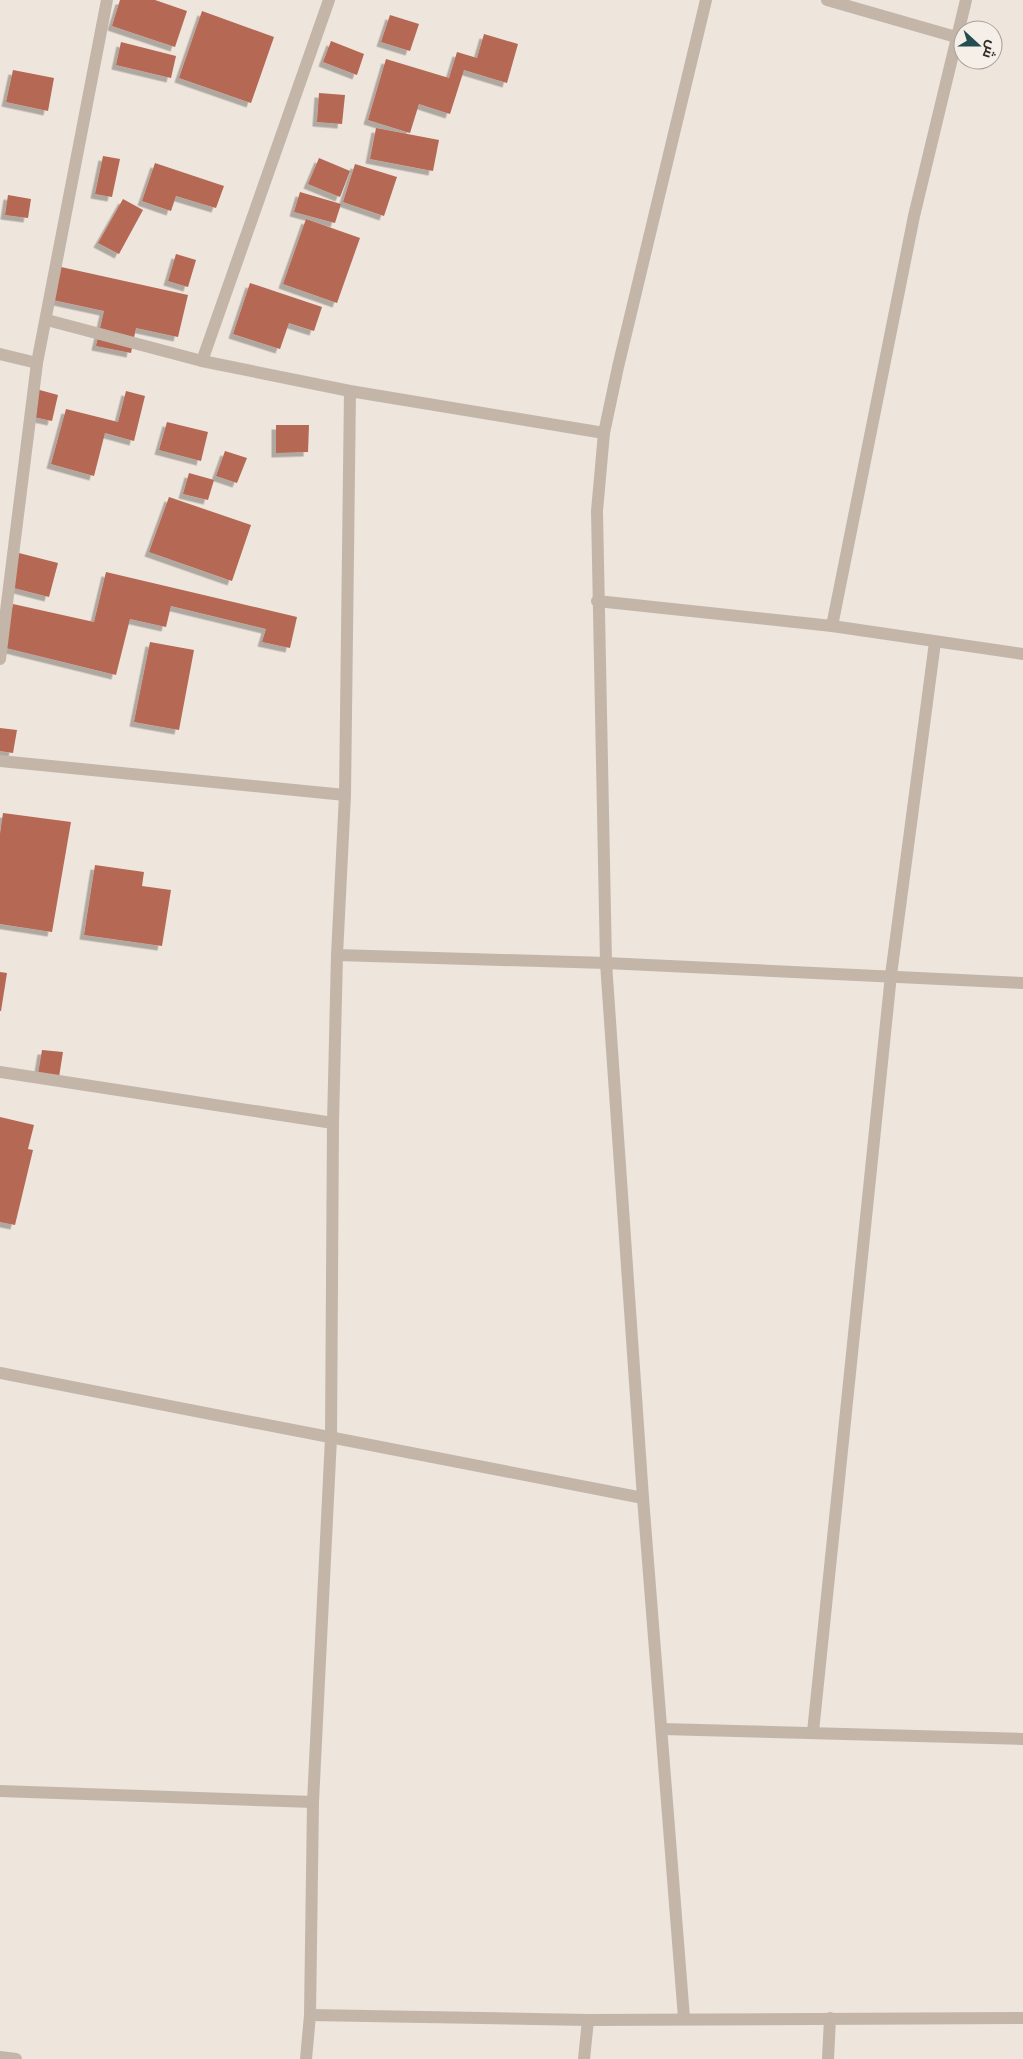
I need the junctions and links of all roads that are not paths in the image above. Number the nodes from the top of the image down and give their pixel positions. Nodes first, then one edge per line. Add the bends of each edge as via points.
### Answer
1 (106, 0) edge
2 (329, 0) edge
3 (706, 0) edge
4 (827, 0) edge
5 (966, 0) edge
6 (961, 20) edge
7 (953, 36) edge
8 (953, 50) edge
9 (46, 320) junction
10 (0, 354) edge
11 (202, 361) junction
12 (37, 363) junction
13 (350, 391) junction
14 (604, 433) junction
15 (597, 601) junction
16 (832, 626) junction
17 (935, 642) junction
18 (1023, 654) edge
19 (0, 659) edge
20 (0, 761) edge
21 (346, 795) junction
22 (337, 955) junction
23 (606, 963) junction
24 (891, 975) junction
25 (1023, 983) edge
26 (0, 1072) edge
27 (333, 1123) junction
28 (0, 1373) edge
29 (331, 1438) junction
30 (643, 1498) junction
31 (662, 1729) junction
32 (813, 1732) junction
33 (1023, 1739) edge
34 (0, 1791) edge
35 (313, 1802) junction
36 (310, 2014) junction
37 (684, 2018) junction
38 (830, 2018) junction
39 (1023, 2018) edge
40 (588, 2020) junction
41 (0, 2057) edge
42 (16, 2059) edge
43 (306, 2059) edge
44 (584, 2059) edge
45 (828, 2059) edge

1 - 9 street
2 - 11 street
3 - 14 street
4 - 7 street
5 - 6 street
8 - 16 street via 914,216
9 - 11 street
9 - 12 street
10 - 12 street
11 - 13 street
12 - 19 street
13 - 14 street
13 - 21 street
14 - 15 street via 597,511
15 - 16 street
15 - 23 street
16 - 17 street
17 - 18 street
17 - 24 street
20 - 21 street
21 - 22 street
22 - 23 street
22 - 27 street
23 - 24 street
23 - 30 street
24 - 25 street
24 - 32 street
26 - 27 street
27 - 29 street
28 - 29 street
29 - 30 street
29 - 35 street
30 - 31 street
31 - 32 street
31 - 37 street
32 - 33 street
34 - 35 street
35 - 36 street
36 - 40 street
36 - 43 street
37 - 38 street
37 - 40 street
38 - 39 street
38 - 45 street
40 - 44 street
41 - 42 street

